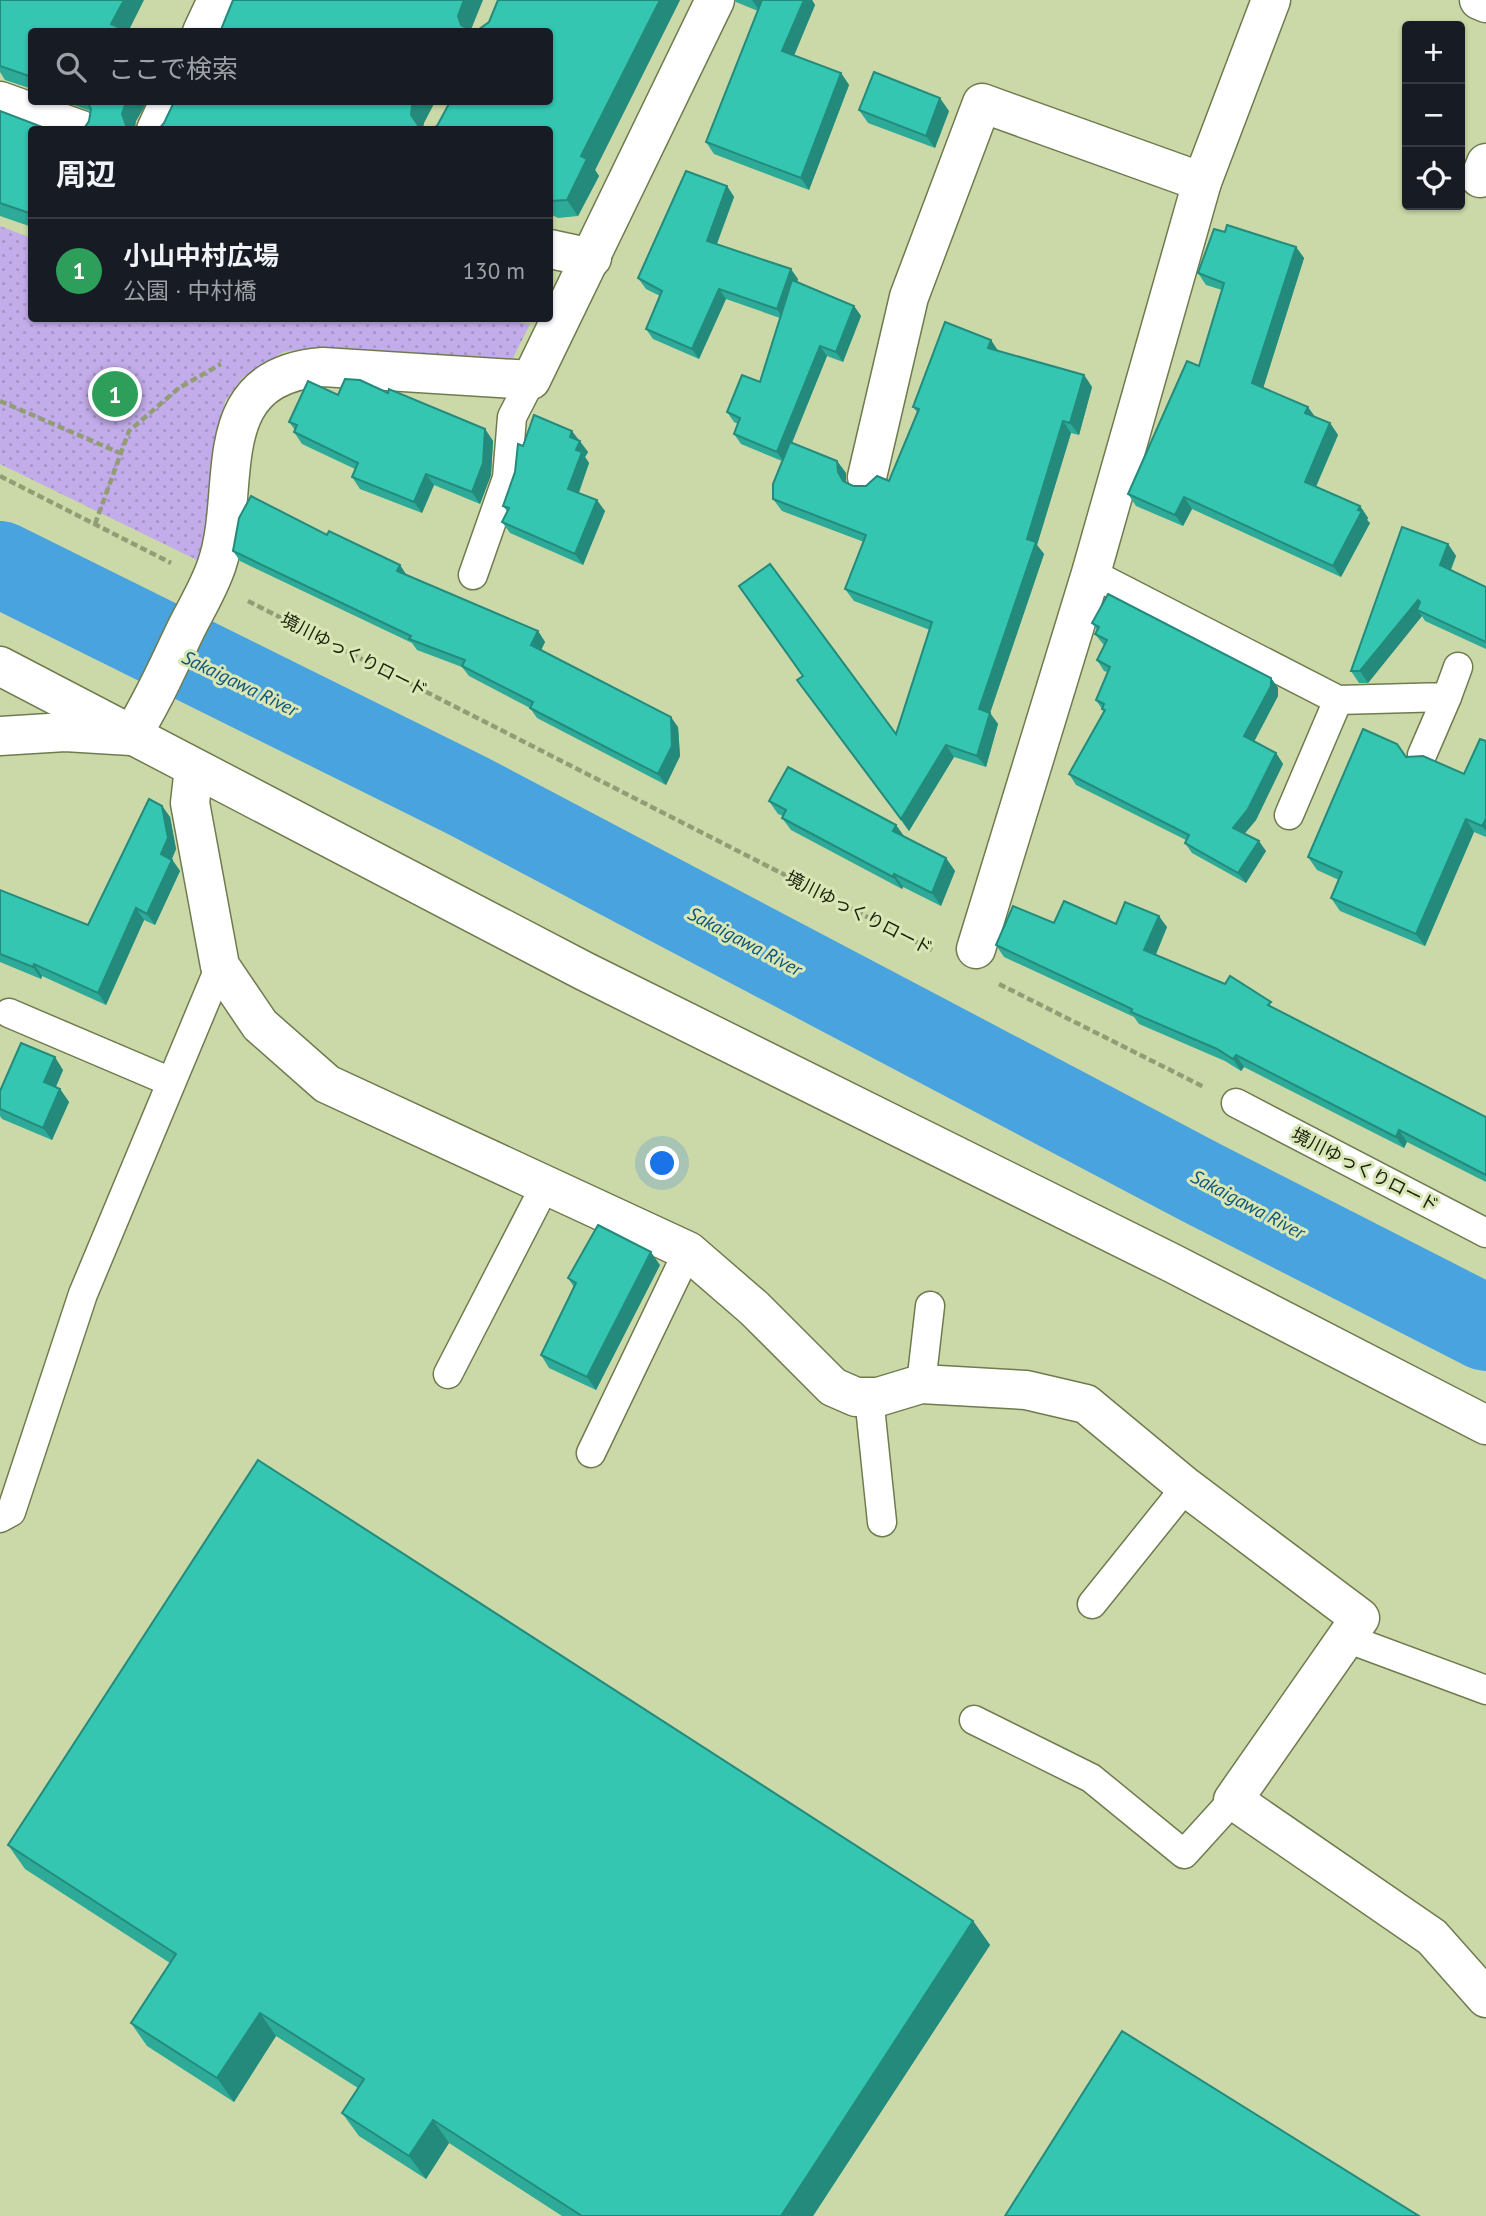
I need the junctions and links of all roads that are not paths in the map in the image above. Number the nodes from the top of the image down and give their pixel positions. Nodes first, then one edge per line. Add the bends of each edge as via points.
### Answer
1 (217, 0) edge
2 (715, 0) edge
3 (1271, 0) edge
4 (1479, 0) edge
5 (1486, 3) edge
6 (204, 28) edge
7 (0, 102) edge
8 (168, 105) edge
9 (69, 126) edge
10 (158, 126) edge
11 (1202, 182) junction
12 (553, 250) edge
13 (592, 258) junction
14 (531, 380) junction
15 (867, 477) dead end
16 (1091, 573) junction
17 (473, 575) dead end
18 (0, 666) edge
19 (1458, 667) dead end
20 (1447, 697) junction
21 (1338, 700) junction
22 (137, 728) junction
23 (0, 736) edge
24 (1422, 755) edge
25 (194, 768) junction
26 (1289, 814) dead end
27 (971, 963) road end
28 (220, 966) junction
29 (9, 1013) dead end
30 (171, 1082) junction
31 (1236, 1103) road end
32 (546, 1184) junction
33 (1486, 1233) edge
34 (688, 1251) junction
35 (930, 1306) dead end
36 (448, 1374) dead end
37 (921, 1384) junction
38 (869, 1397) junction
39 (1486, 1425) edge
40 (591, 1453) dead end
41 (1186, 1487) junction
42 (0, 1518) edge
43 (882, 1522) dead end
44 (1092, 1604) dead end
45 (1346, 1638) junction
46 (1486, 1690) edge
47 (974, 1720) dead end
48 (1233, 1800) junction
49 (1486, 1998) edge

1 - 6 street
2 - 13 street
3 - 11 street
4 - 5 street
7 - 9 street
8 - 10 street
11 - 15 street via 982,103 909,297
11 - 16 street
12 - 13 street
13 - 14 street
14 - 17 lane via 512,417 507,478
14 - 22 street via 323,367 301,369 263,388 237,421 218,563
16 - 21 lane
16 - 27 street
18 - 22 street
19 - 20 lane
20 - 21 lane
20 - 24 lane
21 - 26 lane
22 - 23 street
22 - 25 street
25 - 28 street via 190,803
25 - 39 street via 584,971 1172,1263
28 - 30 lane
28 - 32 street via 260,1025 327,1084
29 - 30 lane
30 - 42 lane via 83,1294 11,1512
31 - 33 lane, 境川ゆっくりロード
32 - 34 street
32 - 36 lane
34 - 38 street via 754,1308 833,1387
34 - 40 lane
35 - 37 lane
37 - 38 street
37 - 41 street via 1026,1390 1086,1404
38 - 43 lane
41 - 44 lane
41 - 45 street via 1360,1618
45 - 46 lane
45 - 48 street
47 - 48 lane via 1091,1778 1184,1854
48 - 49 street via 1432,1937

